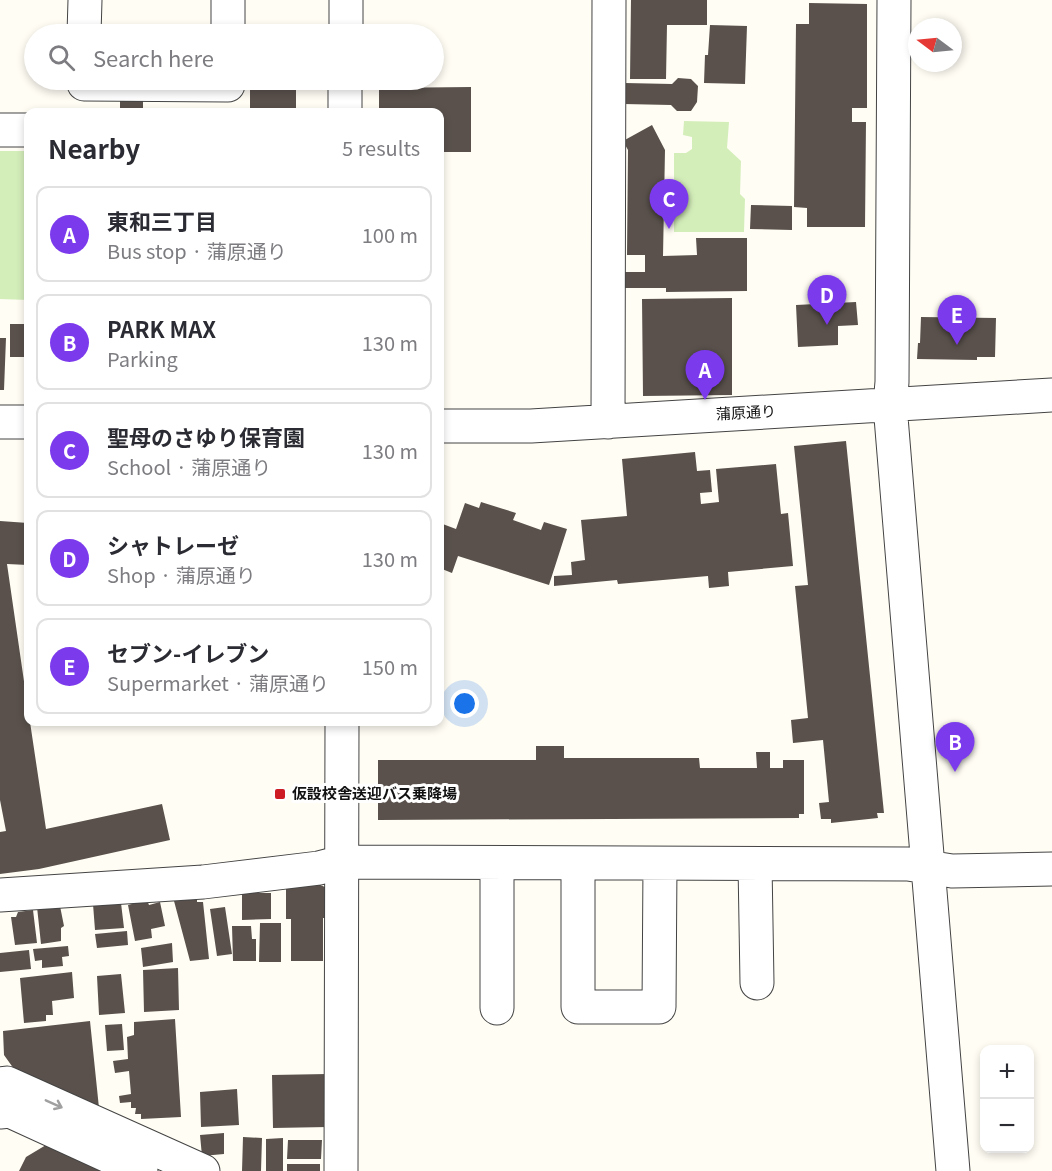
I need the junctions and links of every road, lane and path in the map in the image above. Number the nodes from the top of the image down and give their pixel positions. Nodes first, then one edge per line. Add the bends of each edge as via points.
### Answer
1 (84, 0) edge
2 (228, 0) edge
3 (346, 0) edge
4 (609, 0) edge
5 (894, 0) edge
6 (84, 24) edge
7 (228, 24) edge
8 (346, 24) edge
9 (345, 90) edge
10 (84, 92) edge
11 (228, 92) edge
12 (345, 108) edge
13 (0, 130) edge
14 (24, 130) edge
15 (1052, 395) edge
16 (890, 405) junction
17 (0, 422) edge
18 (24, 422) edge
19 (608, 422) junction
20 (444, 426) edge
21 (342, 726) edge
22 (342, 862) junction
23 (497, 863) junction
24 (578, 863) junction
25 (660, 864) junction
26 (755, 864) junction
27 (928, 868) junction
28 (1052, 868) edge
29 (0, 895) edge
30 (757, 983) dead end
31 (497, 1008) dead end
32 (0, 1084) edge
33 (0, 1112) edge
34 (141, 1171) edge
35 (203, 1171) edge
36 (341, 1171) edge
37 (953, 1171) edge

1 - 6 street
2 - 7 street
3 - 8 street
4 - 19 street
5 - 16 street
9 - 12 street
10 - 11 street
13 - 14 street
15 - 16 street, 蒲原通り
16 - 19 street, 蒲原通り
16 - 27 street
17 - 18 street
19 - 20 street, 蒲原通り
21 - 22 street
22 - 23 street
22 - 29 street via 203,882
22 - 36 street
23 - 24 street
23 - 31 street
24 - 25 street
24 - 25 street via 578,1007 659,1007
25 - 26 street
26 - 27 street via 908,864
26 - 30 street
27 - 28 street
27 - 37 street
32 -> 35 street via 7,1083
33 - 34 street via 10,1111

